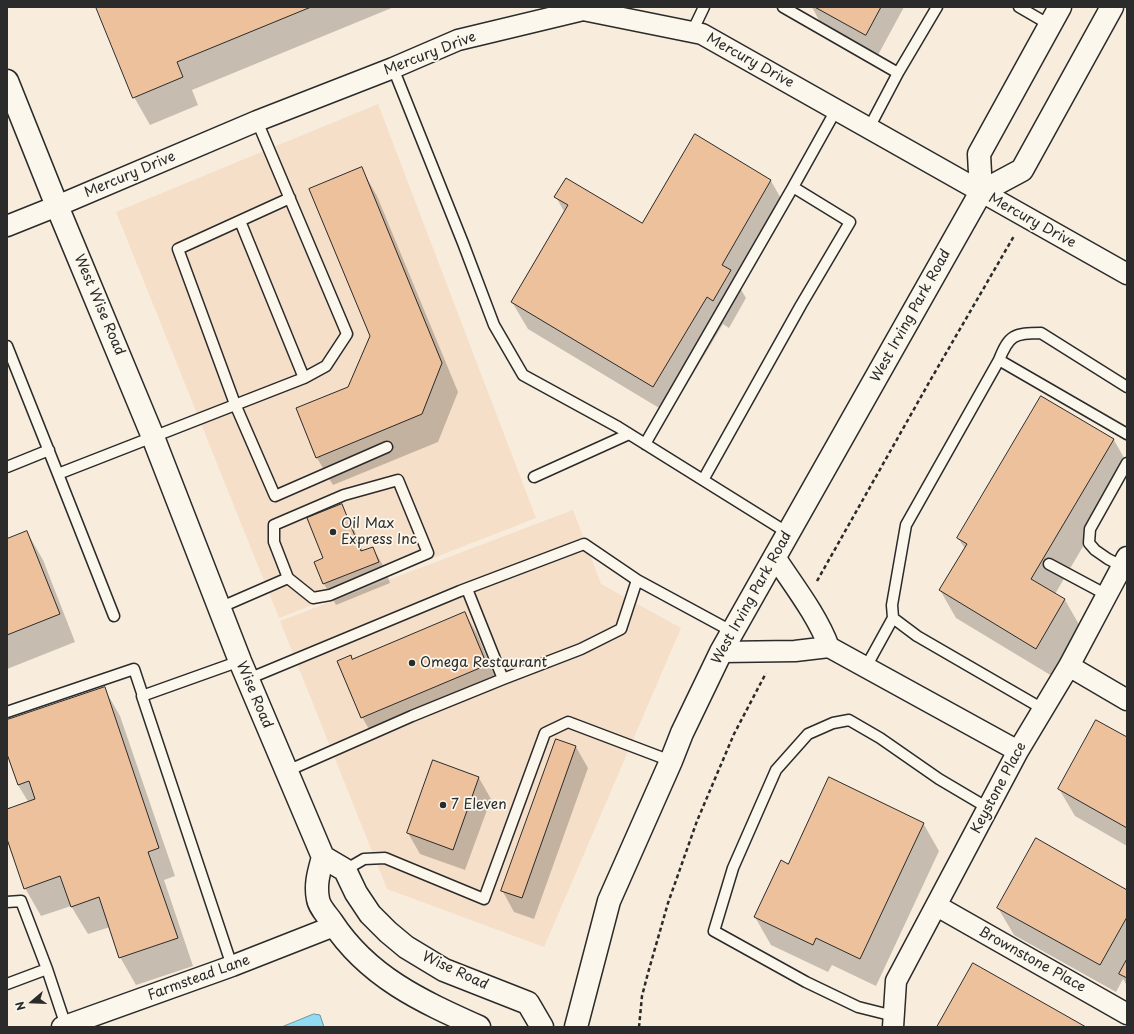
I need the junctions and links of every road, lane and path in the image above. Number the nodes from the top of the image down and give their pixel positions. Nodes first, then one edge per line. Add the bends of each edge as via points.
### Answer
1 (704, 7) edge
2 (783, 7) edge
3 (937, 7) edge
4 (1019, 7) edge
5 (1112, 7) edge
6 (584, 8) edge
7 (1055, 16) edge
8 (692, 32) junction
9 (393, 68) junction
10 (898, 73) junction
11 (7, 81) edge
12 (836, 110) junction
13 (257, 121) junction
14 (869, 128) junction
15 (793, 187) junction
16 (981, 192) junction
17 (290, 198) junction
18 (57, 206) junction
19 (1025, 217) junction
20 (240, 221) junction
21 (7, 226) edge
22 (1127, 274) edge
23 (7, 346) edge
24 (999, 360) junction
25 (304, 378) junction
26 (1127, 387) edge
27 (235, 404) junction
28 (629, 434) junction
29 (1127, 434) edge
30 (153, 437) junction
31 (645, 444) junction
32 (388, 447) dead end
33 (48, 450) junction
34 (1127, 463) edge
35 (7, 467) edge
36 (58, 474) junction
37 (534, 477) dead end
38 (703, 480) junction
39 (190, 530) joint
40 (788, 533) junction
41 (775, 557) junction
42 (1125, 561) edge
43 (1049, 564) dead end
44 (288, 578) junction
45 (637, 580) junction
46 (467, 589) junction
47 (1106, 596) junction
48 (805, 603) junction
49 (219, 608) junction
50 (114, 616) dead end
51 (893, 618) junction
52 (732, 632) junction
53 (829, 647) junction
54 (721, 652) junction
55 (778, 652) junction
56 (1069, 666) junction
57 (866, 667) junction
58 (244, 670) junction
59 (503, 679) junction
60 (143, 696) junction
61 (1127, 700) edge
62 (1043, 709) junction
63 (7, 712) edge
64 (1018, 751) junction
65 (671, 761) junction
66 (287, 771) junction
67 (988, 808) junction
68 (323, 857) junction
69 (345, 870) junction
70 (7, 902) edge
71 (937, 906) junction
72 (334, 926) junction
73 (232, 966) junction
74 (48, 969) junction
75 (7, 984) edge
76 (1127, 1014) edge
77 (894, 1022) edge
78 (64, 1026) edge
79 (479, 1027) edge
80 (542, 1027) edge
81 (576, 1027) edge
82 (639, 1027) edge

1 - 8 lane
2 - 10 lane
3 - 10 lane
4 - 7 lane
5 - 16 street via 1022,170
6 - 8 street, Mercury Drive
6 - 9 street, Mercury Drive via 458,40
7 - 16 street via 978,154
8 - 12 street, Mercury Drive via 702,34
9 - 13 street, Mercury Drive
9 - 28 lane via 464,243 494,325 523,375
10 - 14 lane
11 - 18 street, West Wise Road
12 - 14 street, Mercury Drive
12 - 15 lane
13 - 17 lane
13 - 18 street, Mercury Drive
14 - 16 street, Mercury Drive
15 - 31 lane
15 - 38 lane via 850,222
16 - 19 street, Mercury Drive
16 - 40 street, West Irving Park Road
17 - 20 lane
17 - 25 lane via 347,334 326,366
18 - 21 street, Mercury Drive
18 - 30 street, West Wise Road
19 - 22 street, Mercury Drive
19 - 48 path
20 - 25 lane
20 - 27 lane via 178,249
23 - 33 lane
24 - 26 lane via 1005,344 1014,336 1041,333
24 - 29 lane
24 - 51 lane via 906,525 892,605
25 - 27 lane
27 - 30 lane
27 - 32 lane via 275,496
28 - 31 lane
28 - 37 lane
30 - 36 lane
30 - 39 street, West Wise Road
31 - 38 lane
33 - 35 lane
33 - 36 lane
34 - 42 lane via 1090,529 1089,543 1108,559
36 - 50 lane
38 - 40 lane
39 - 49 street, Wise Road
40 - 41 street, West Irving Park Road
41 - 48 street
41 - 52 street, West Irving Park Road
42 - 47 street, Keystone Place
43 - 47 lane
44 - 44 lane via 313,598 330,595 428,553 398,480 344,495 274,525 274,542
44 - 49 lane
45 - 46 lane via 584,544
45 - 52 lane
45 - 59 lane via 621,629 581,649
46 - 58 lane
46 - 59 lane
47 - 56 street, Keystone Place
48 - 53 street
49 - 58 street, Wise Road
51 - 57 lane
51 - 62 lane via 916,636
52 - 54 street, West Irving Park Road
53 - 55 street
53 - 57 street
54 - 55 street
54 - 65 street, West Irving Park Road
55 - 82 path via 734,734 697,821 668,903 648,973 642,996
56 - 61 street
56 - 62 street, Keystone Place
57 - 64 street
58 - 60 lane
58 - 66 street, Wise Road
59 - 66 lane
60 - 63 lane via 134,669
60 - 73 lane
62 - 64 street, Keystone Place
64 - 67 street, Keystone Place
65 - 69 lane via 568,722 545,733 484,899 385,858 364,859
65 - 81 street, West Irving Park Road via 609,901
66 - 68 street, Wise Road
67 - 71 street, Keystone Place
67 - 77 lane via 849,720 833,723 808,734 776,770 733,868 714,931 806,982
68 - 69 street
68 - 72 street via 316,884 318,901
69 - 80 street, Wise Road via 370,914 406,947 444,970 528,1003
70 - 74 lane via 21,901
71 - 76 street, Brownstone Place
71 - 77 street, Keystone Place via 896,981
72 - 73 street, Farmstead Lane
72 - 79 street via 360,956 388,981 423,1002
73 - 78 street, Farmstead Lane
74 - 75 lane
74 - 78 lane

